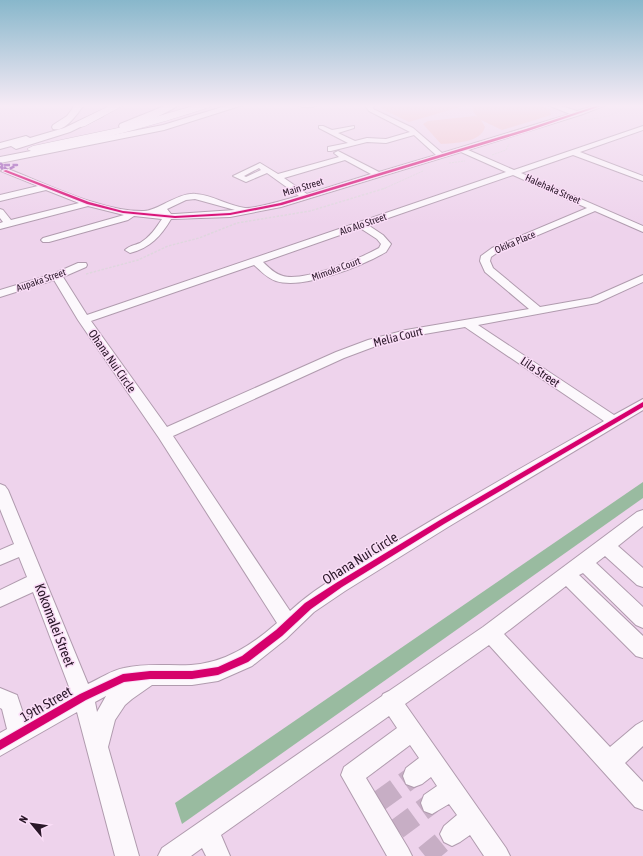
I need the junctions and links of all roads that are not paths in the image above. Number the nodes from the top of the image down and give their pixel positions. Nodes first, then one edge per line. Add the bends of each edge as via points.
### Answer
1 (15, 145) edge
2 (48, 145) edge
3 (58, 145) edge
4 (76, 145) edge
5 (347, 145) edge
6 (427, 145) edge
7 (480, 145) edge
8 (594, 145) edge
9 (0, 149) edge
10 (33, 149) junction
11 (462, 150) junction
12 (573, 152) junction
13 (0, 156) edge
14 (346, 157) junction
15 (0, 160) edge
16 (442, 160) junction
17 (267, 170) junction
18 (5, 171) dead end
19 (514, 172) junction
20 (378, 175) junction
21 (277, 177) junction
22 (643, 179) edge
23 (46, 187) junction
24 (306, 197) junction
25 (0, 198) edge
26 (88, 203) junction
27 (595, 208) junction
28 (229, 211) junction
29 (0, 212) edge
30 (132, 213) junction
31 (166, 213) junction
32 (638, 218) dead end
33 (628, 222) junction
34 (4, 225) edge
35 (361, 225) junction
36 (643, 229) edge
37 (46, 240) dead end
38 (130, 250) dead end
39 (255, 261) junction
40 (82, 270) road end
41 (57, 276) junction
42 (643, 278) edge
43 (0, 294) edge
44 (538, 311) junction
45 (84, 320) junction
46 (467, 323) junction
47 (643, 404) edge
48 (614, 421) junction
49 (164, 434) junction
50 (1, 493) edge
51 (643, 517) edge
52 (605, 545) junction
53 (24, 547) junction
54 (0, 558) edge
55 (583, 562) junction
56 (567, 575) junction
57 (643, 579) edge
58 (37, 581) junction
59 (0, 599) edge
60 (643, 619) edge
61 (288, 624) junction
62 (490, 633) junction
63 (643, 649) edge
64 (150, 675) junction
65 (82, 697) junction
66 (0, 698) edge
67 (390, 701) junction
68 (412, 730) junction
69 (643, 732) edge
70 (19, 733) junction
71 (0, 745) edge
72 (97, 748) junction
73 (433, 761) junction
74 (610, 762) junction
75 (414, 776) tunnel mouth
76 (452, 789) junction
77 (643, 799) edge
78 (432, 803) tunnel mouth
79 (472, 818) junction
80 (207, 831) junction
81 (452, 834) tunnel mouth
82 (492, 854) edge
83 (127, 856) edge
84 (170, 856) edge
85 (218, 856) edge
86 (400, 856) edge

1 - 9 main road
2 - 10 main road
3 - 10 highway
4 - 15 main road
5 - 14 street via 331,149
6 - 16 street
7 - 11 street, Main Street
8 - 12 street, Alo Alo Street
10 - 13 main road
11 - 16 street, Main Street
11 - 19 street, Halehaka Street
12 - 19 street, Alo Alo Street
12 - 22 street
14 - 20 street
14 - 21 street
16 - 20 street, Main Street
17 - 17 street via 260,165 238,174 237,177 246,180
17 - 21 street
18 - 23 street
19 - 27 street, Halehaka Street
19 - 35 street, Alo Alo Street
20 - 24 street, Main Street
21 - 24 street
23 - 25 street
23 - 26 street
24 - 28 street, Main Street via 247,211
26 - 30 street
26 - 34 street
27 - 33 street, Halehaka Street
27 - 44 street, Okika Place via 494,250 486,256 485,261 489,270
28 - 31 street
28 - 31 street via 195,196 184,198
29 - 34 street
30 - 31 street
30 - 37 street via 125,218
31 - 38 street via 152,240
32 - 33 street
33 - 36 street, Halehaka Street
35 - 39 street, Alo Alo Street
35 - 39 street, Mimoka Court via 383,239 386,244 383,250 307,280 279,279
39 - 45 street, Alo Alo Street
40 - 41 street, Aupaka Street
41 - 43 street, Aupaka Street
41 - 45 street, Ohana Nui Circle
42 - 44 street, Melia Court via 593,301
44 - 46 street, Melia Court
45 - 49 street, Ohana Nui Circle
46 - 48 street, Lila Street
46 - 49 street, Melia Court via 372,343
47 - 48 street, Ohana Nui Circle
48 - 61 street, Ohana Nui Circle via 339,585 308,606
49 - 61 street, Ohana Nui Circle
50 - 53 street, Kokomalei Street
51 - 52 street
52 - 55 street
52 - 57 street
53 - 54 street
53 - 58 street, Kokomalei Street
55 - 56 street
55 - 60 street
56 - 62 street
56 - 63 street
58 - 59 street
58 - 65 street, Kokomalei Street
61 - 64 street, Ohana Nui Circle via 245,659 218,671 192,675
62 - 67 street
62 - 74 street
64 - 65 street, Ohana Nui Circle via 123,678
64 - 72 street via 126,690 112,705 103,720
65 - 70 street, 19th Street
65 - 72 street, Kokomalei Street
66 - 70 street via 10,702
67 - 68 street
67 - 80 street
68 - 73 street
68 - 86 street via 352,775 375,804 392,832
69 - 74 street
70 - 71 street, 19th Street
72 - 83 street, Kokomalei Street
73 - 75 street
73 - 76 street
74 - 77 street
76 - 78 street
76 - 79 street
79 - 81 street
79 - 82 street
80 - 84 street
80 - 85 street

